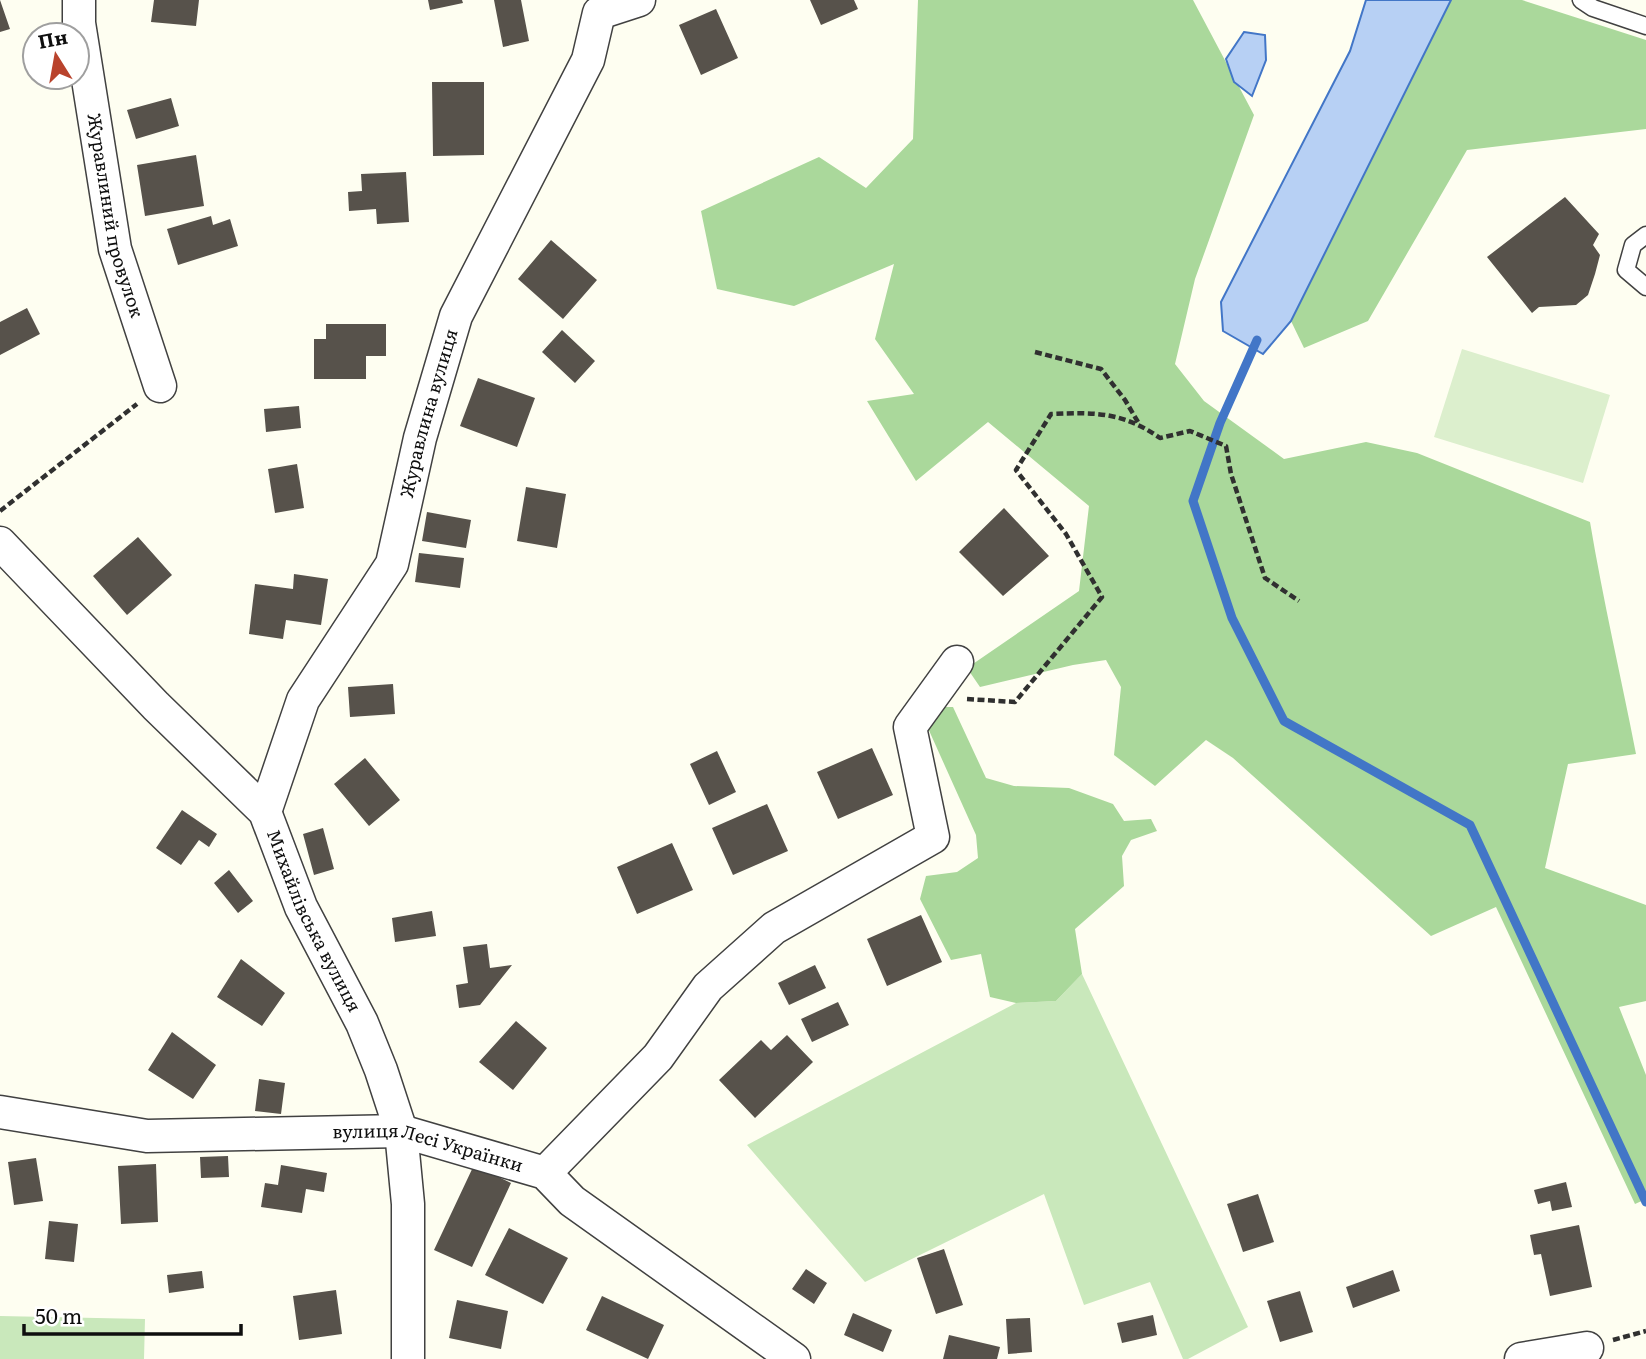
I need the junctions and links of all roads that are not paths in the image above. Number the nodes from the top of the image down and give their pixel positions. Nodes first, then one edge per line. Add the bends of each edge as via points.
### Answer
1 (79, 0) edge
2 (639, 0) edge
3 (1581, 0) edge
4 (595, 7) edge
5 (1646, 26) edge
6 (1646, 235) edge
7 (1646, 287) edge
8 (160, 386) road end
9 (0, 543) edge
10 (957, 662) dead end
11 (265, 813) junction
12 (0, 1112) edge
13 (401, 1131) junction
14 (545, 1173) junction
15 (1587, 1348) dead end
16 (408, 1359) edge
17 (794, 1359) edge
18 (1521, 1359) edge

1 - 8 street, Журавлиний провулок via 115,249
2 - 4 street, Журавлина вулиця
3 - 5 lane
4 - 11 street, Журавлина вулиця via 588,60 456,316 420,438 392,564 303,699
6 - 7 lane via 1633,245 1626,270
9 - 11 street, Михайлівська вулиця
10 - 14 street via 910,727 933,837 774,928 708,987 658,1058
11 - 13 street, Михайлівська вулиця via 301,907 362,1023
12 - 13 street, вулиця Лесі Українки via 147,1136
13 - 14 street, вулиця Лесі Українки
13 - 16 street, Михайлівська вулиця via 408,1204
14 - 17 street, вулиця Лесі Українки via 572,1201
15 - 18 street

